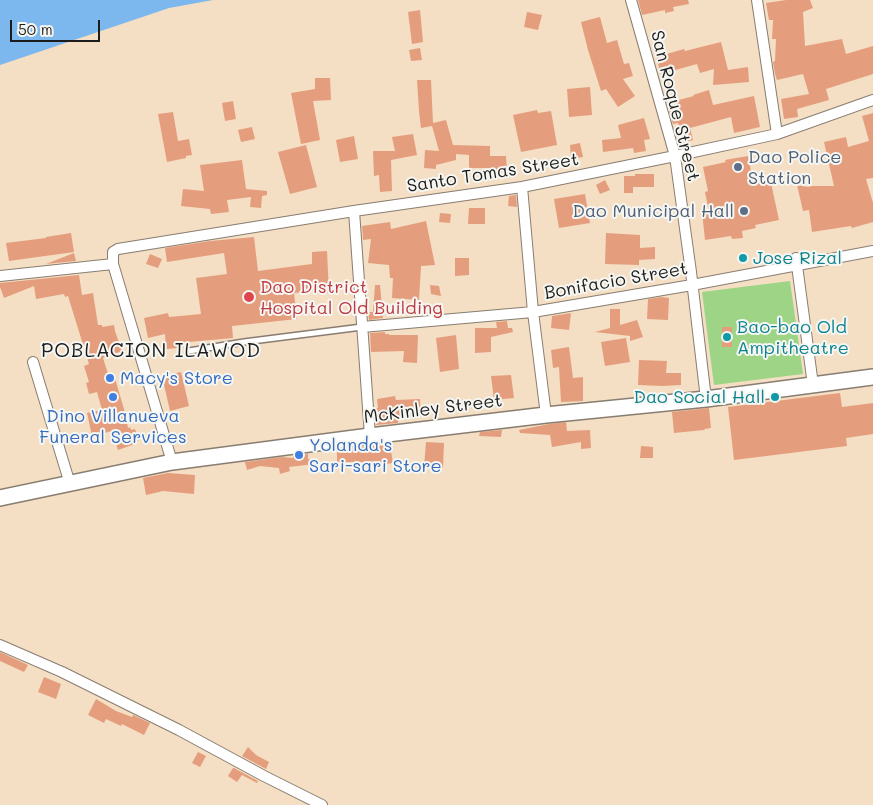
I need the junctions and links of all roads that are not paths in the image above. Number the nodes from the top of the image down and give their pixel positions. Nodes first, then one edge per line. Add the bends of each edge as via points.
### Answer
1 (631, 0) edge
2 (757, 0) edge
3 (873, 100) edge
4 (777, 134) junction
5 (674, 156) junction
6 (522, 187) junction
7 (354, 212) junction
8 (873, 251) edge
9 (797, 262) junction
10 (113, 264) junction
11 (0, 276) edge
12 (692, 285) junction
13 (533, 312) junction
14 (362, 328) junction
15 (189, 351) dead end
16 (33, 362) dead end
17 (873, 377) edge
18 (813, 385) junction
19 (706, 399) junction
20 (546, 415) junction
21 (370, 436) junction
22 (172, 462) junction
23 (70, 484) junction
24 (0, 498) edge
25 (0, 645) edge
26 (322, 805) edge

1 - 5 street, San Roque Street
2 - 4 street
3 - 4 street, Santo Tomas Street
4 - 5 street, Santo Tomas Street
5 - 6 street, Santo Tomas Street
5 - 12 street, San Roque Street
6 - 7 street, Santo Tomas Street
6 - 13 street
7 - 10 street, Santo Tomas Street via 118,249 113,252
7 - 14 street
8 - 9 street, Bonifacio Street
9 - 12 street, Bonifacio Street
9 - 18 street
10 - 11 street
10 - 22 street
12 - 13 street, Bonifacio Street
12 - 19 street, San Roque Street
13 - 14 street, Bonifacio Street
13 - 20 street
14 - 15 lane
14 - 21 street
16 - 23 street
17 - 18 street, McKinley Street
18 - 19 street, McKinley Street
19 - 20 street, McKinley Street
20 - 21 street, McKinley Street
21 - 22 street, McKinley Street
22 - 23 street, McKinley Street
23 - 24 street, McKinley Street
25 - 26 street via 180,730

